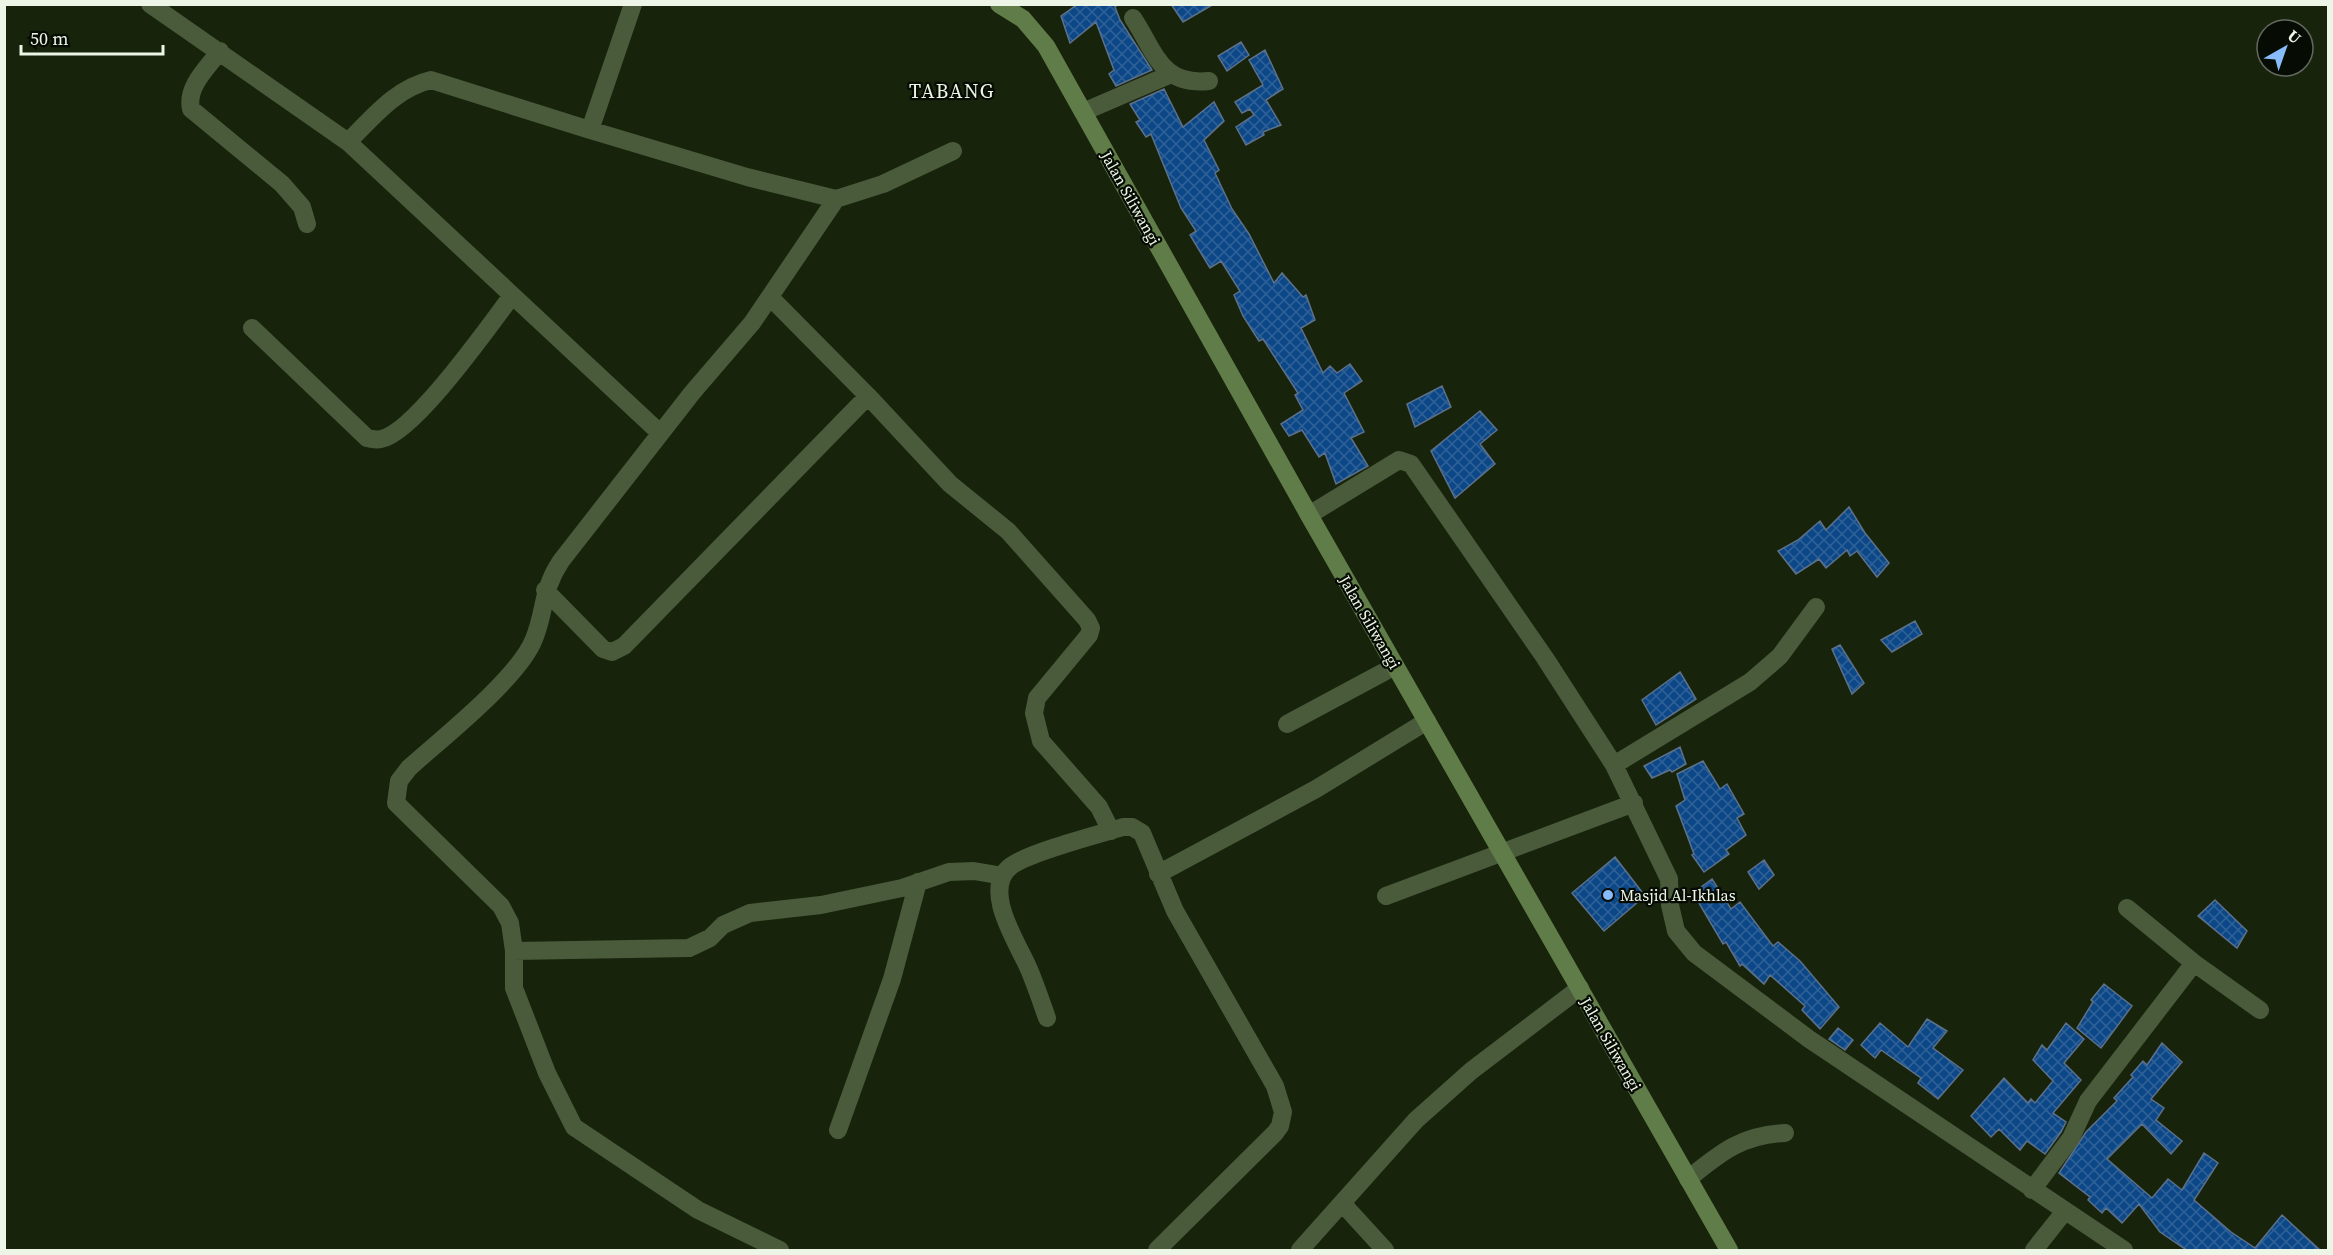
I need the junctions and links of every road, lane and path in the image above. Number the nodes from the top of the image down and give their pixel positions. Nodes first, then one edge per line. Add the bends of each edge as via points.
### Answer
1 (150, 4) edge
2 (633, 4) edge
3 (999, 4) edge
4 (1133, 18) dead end
5 (220, 51) junction
6 (1169, 75) junction
7 (1209, 81) dead end
8 (1083, 112) junction
9 (590, 130) junction
10 (348, 142) junction
11 (954, 151) dead end
12 (836, 199) junction
13 (307, 224) dead end
14 (511, 297) junction
15 (770, 297) junction
16 (252, 328) dead end
17 (868, 396) junction
18 (660, 433) junction
19 (1309, 515) junction
20 (545, 590) junction
21 (1816, 608) dead end
22 (1395, 666) junction
23 (1427, 721) junction
24 (1287, 724) dead end
25 (1614, 765) junction
26 (1634, 803) junction
27 (1111, 831) junction
28 (1500, 851) junction
29 (1158, 874) junction
30 (1003, 876) junction
31 (918, 882) junction
32 (1386, 896) dead end
33 (2127, 908) dead end
34 (514, 951) junction
35 (2194, 963) junction
36 (1580, 988) junction
37 (2260, 1010) dead end
38 (1047, 1018) dead end
39 (838, 1131) dead end
40 (1785, 1133) dead end
41 (1689, 1179) junction
42 (2032, 1190) junction
43 (1342, 1203) junction
44 (2065, 1211) junction
45 (780, 1251) edge
46 (1157, 1251) edge
47 (1300, 1251) edge
48 (1385, 1251) edge
49 (1729, 1251) edge
50 (2034, 1251) edge
51 (2124, 1251) edge

1 - 5 street
2 - 9 street
3 - 8 main road, Jalan Siliwangi via 1023,20 1046,46
4 - 6 street
5 - 10 street
5 - 13 street via 191,89 191,109 282,184 302,207
6 - 7 street via 1188,82
6 - 8 street
8 - 19 main road, Jalan Siliwangi
9 - 10 street via 431,80 399,92
9 - 12 street
10 - 14 street
11 - 12 street via 883,184
12 - 15 street
14 - 16 street via 439,390 392,434 381,439 367,438
14 - 18 street
15 - 17 street
15 - 18 street
17 - 20 street via 624,646 612,652 603,649
17 - 27 street via 950,484 1008,531 1087,620 1089,635 1037,698 1035,713 1041,741 1089,794
18 - 20 street via 561,561
19 - 22 main road, Jalan Siliwangi
19 - 25 street via 1399,460 1411,464
20 - 34 street via 534,640 522,660 409,768 399,781 396,803 501,906 510,923
21 - 25 street via 1780,656 1750,682
22 - 23 main road, Jalan Siliwangi
22 - 24 street
23 - 28 main road, Jalan Siliwangi
23 - 29 street via 1316,789
25 - 26 street
26 - 28 street
26 - 42 street via 1669,879 1676,932 1694,953 1809,1039
27 - 29 street via 1132,827 1142,833
27 - 30 street via 1032,856 1011,866
28 - 32 street
28 - 36 main road, Jalan Siliwangi
29 - 46 street via 1216,987 1275,1086 1283,1112 1280,1126 1269,1141
30 - 31 street via 949,872
30 - 38 street via 999,888 1003,914
31 - 34 street via 821,905 750,913 723,925 710,938 689,948
31 - 39 street via 892,979
33 - 35 street
34 - 45 street via 514,988 547,1073 574,1127 698,1210
35 - 37 street
35 - 42 street via 2088,1101 2070,1138
36 - 41 main road, Jalan Siliwangi
36 - 43 street via 1416,1120
40 - 41 street via 1744,1140 1719,1154
41 - 49 main road, Jalan Siliwangi
42 - 44 street
43 - 47 street
43 - 48 street
44 - 50 street
44 - 51 street

